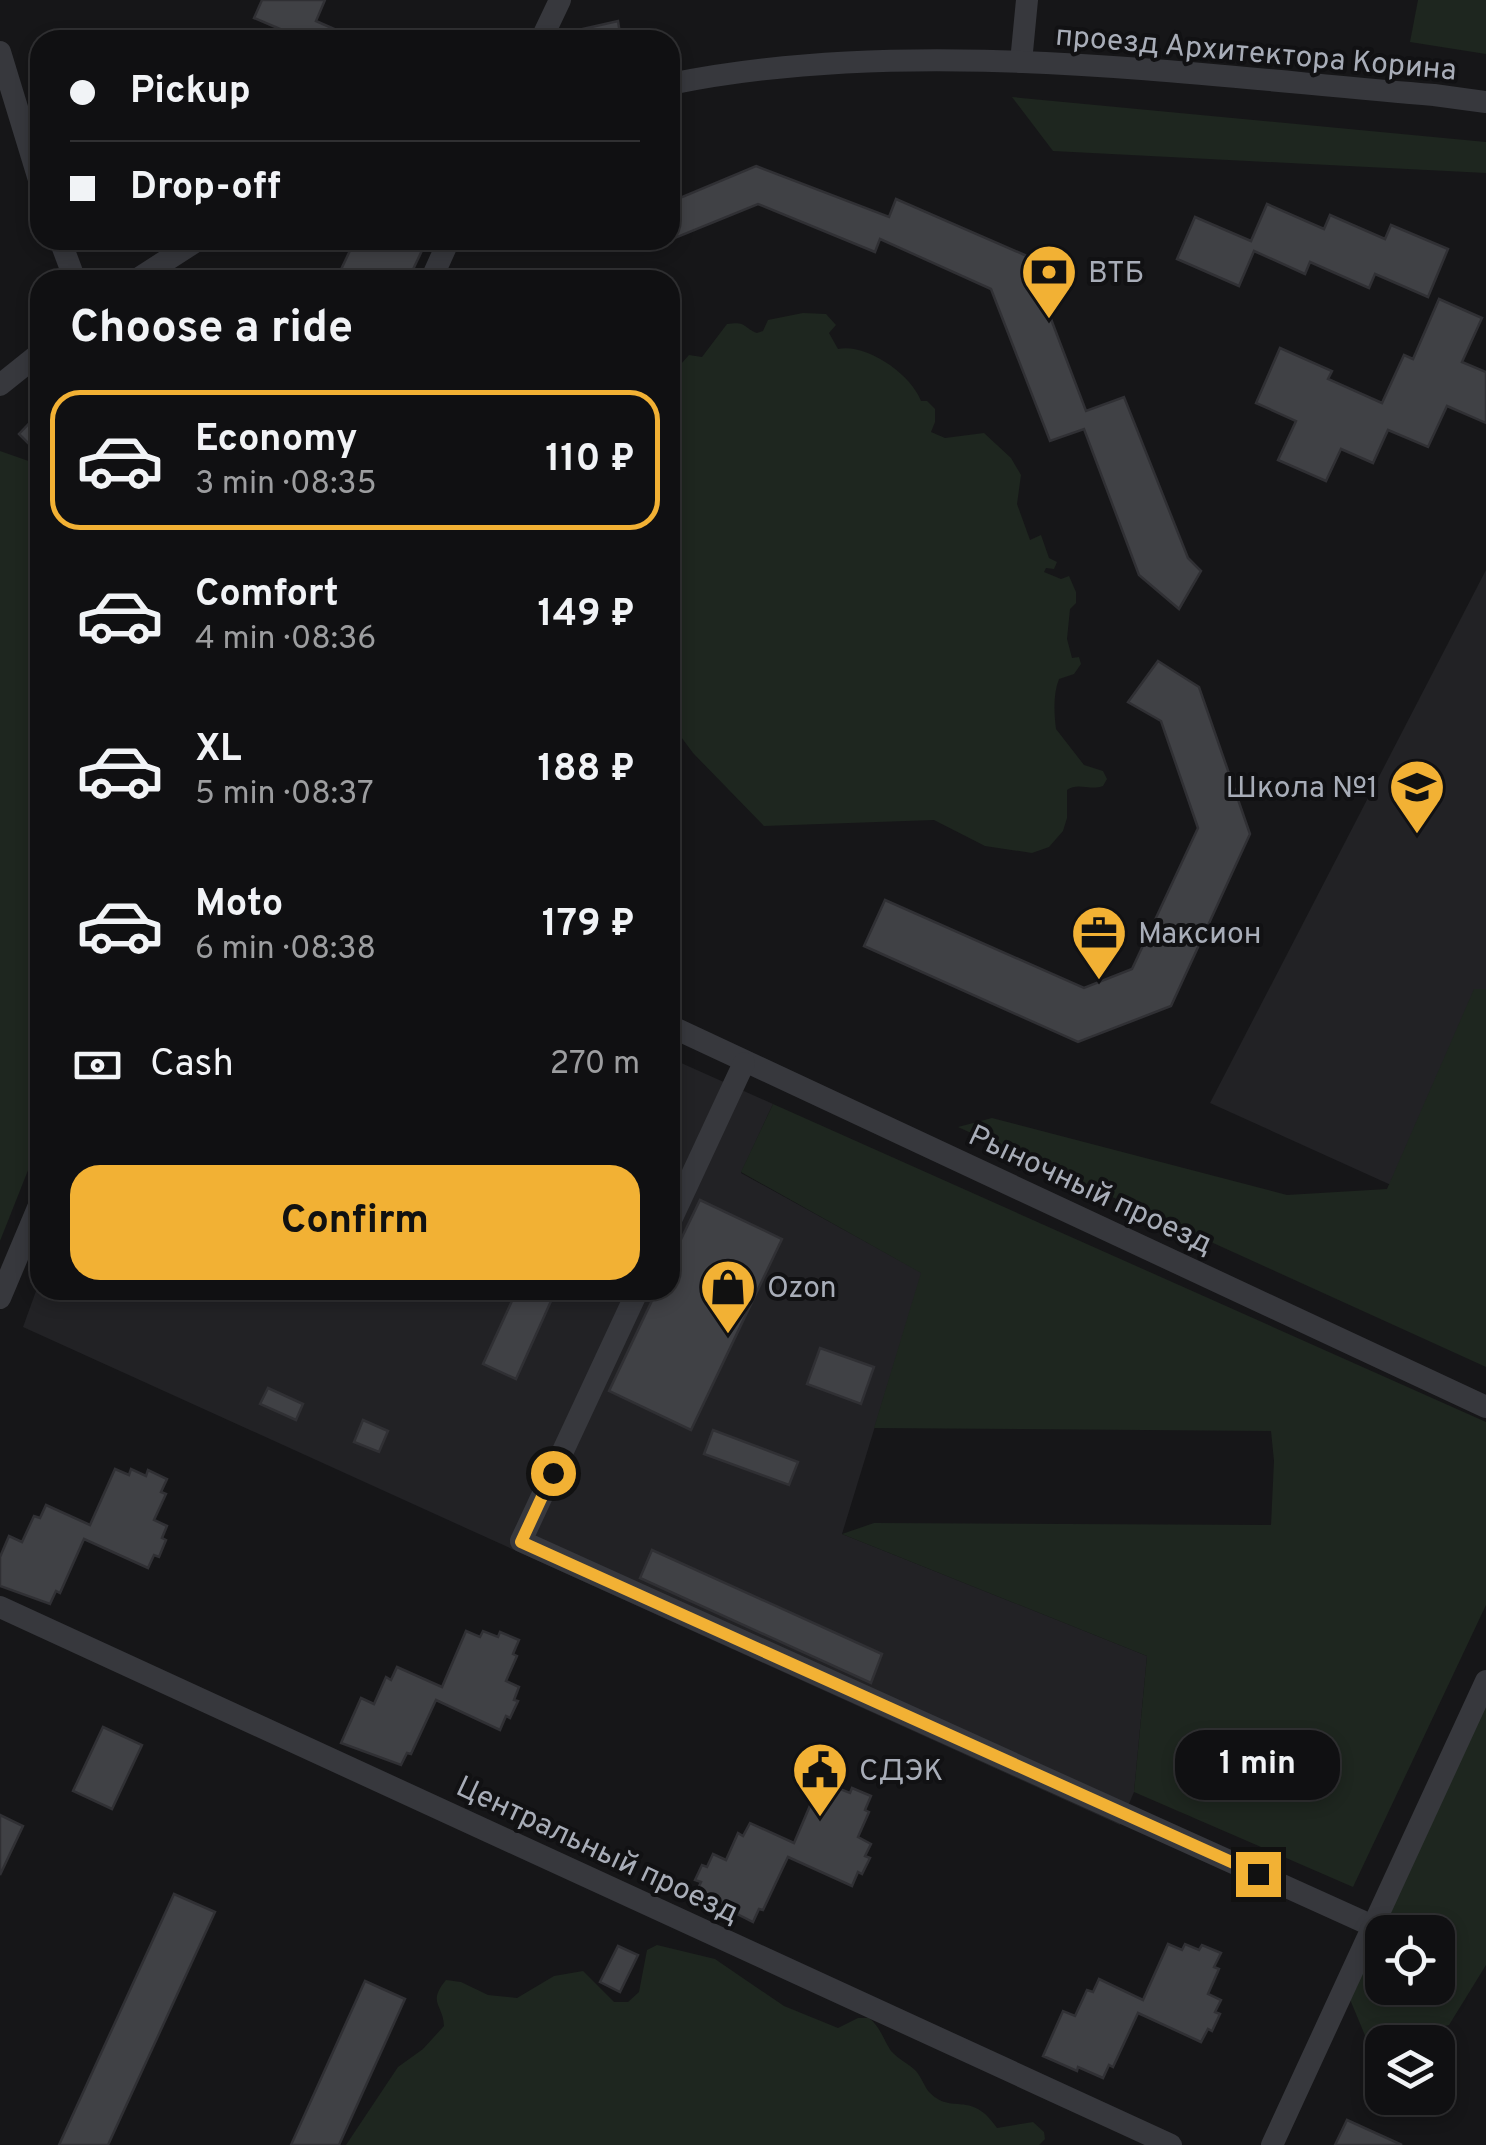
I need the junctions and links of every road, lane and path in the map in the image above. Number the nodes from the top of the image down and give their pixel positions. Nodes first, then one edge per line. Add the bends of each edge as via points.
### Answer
1 (560, 0) edge
2 (1027, 0) edge
3 (546, 30) edge
4 (0, 52) edge
5 (1021, 62) junction
6 (680, 83) edge
7 (1486, 102) edge
8 (30, 150) edge
9 (182, 250) edge
10 (152, 270) edge
11 (30, 361) edge
12 (0, 386) edge
13 (680, 1031) edge
14 (744, 1062) junction
15 (680, 1200) edge
16 (30, 1226) edge
17 (0, 1298) edge
18 (633, 1300) edge
19 (1486, 1407) edge
20 (0, 1606) edge
21 (1486, 1680) edge
22 (1379, 1915) edge
23 (1365, 1922) edge
24 (1365, 1945) edge
25 (1171, 2145) edge
26 (1272, 2145) edge

1 - 3 street
2 - 5 street, проезд Архитектора Корина
4 - 8 street
5 - 6 street, проезд Архитектора Корина via 876,62
5 - 7 street, проезд Архитектора Корина
9 - 10 street
11 - 12 street
13 - 14 street, Рыночный проезд
14 - 15 street
14 - 19 street, Рыночный проезд
16 - 17 street
18 - 23 street via 521,1542
20 - 25 street, Центральный проезд
21 - 22 street
24 - 26 street

